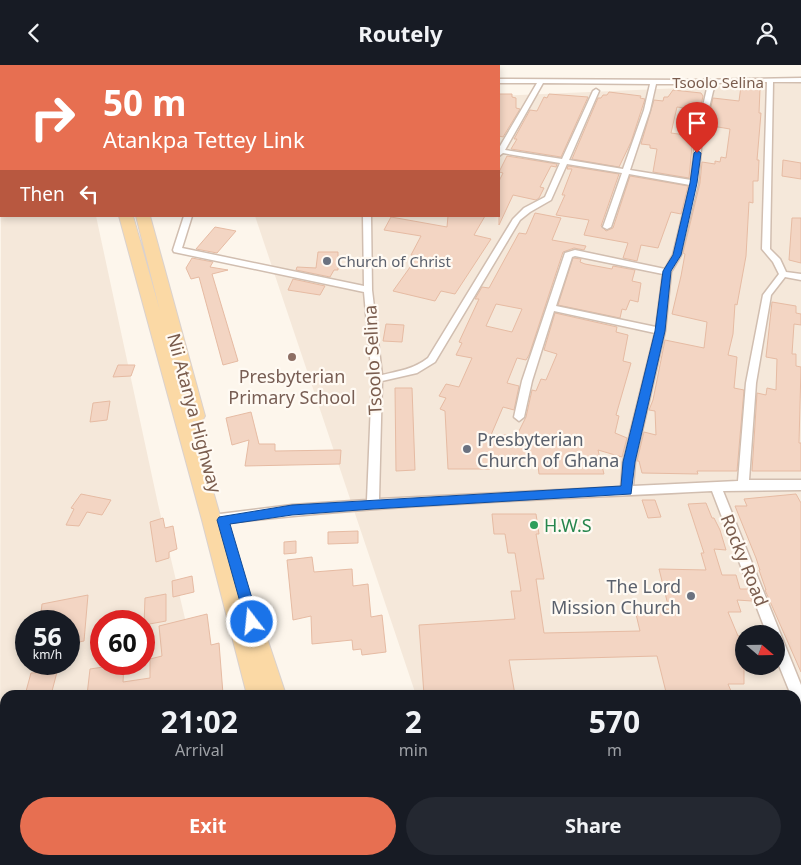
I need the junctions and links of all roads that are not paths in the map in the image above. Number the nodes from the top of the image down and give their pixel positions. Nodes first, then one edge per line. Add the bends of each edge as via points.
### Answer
1 (801, 79) edge
2 (770, 80) junction
3 (500, 81) edge
4 (540, 81) junction
5 (712, 81) junction
6 (653, 82) junction
7 (596, 91) dead end
8 (500, 153) edge
9 (565, 163) junction
10 (624, 172) junction
11 (694, 183) junction
12 (126, 217) edge
13 (143, 217) edge
14 (188, 217) edge
15 (366, 217) edge
16 (607, 227) dead end
17 (667, 271) junction
18 (783, 274) junction
19 (801, 277) edge
20 (368, 290) junction
21 (552, 308) junction
22 (660, 331) junction
23 (377, 379) junction
24 (519, 417) dead end
25 (743, 485) junction
26 (801, 485) edge
27 (716, 487) junction
28 (627, 490) junction
29 (373, 504) junction
30 (218, 520) junction
31 (770, 625) edge
32 (785, 660) edge
33 (258, 690) edge
34 (272, 690) edge
35 (798, 690) edge

1 - 2 street
2 - 5 street, Tsoolo Selina
2 - 18 street, Tsoolo Selina via 766,249
3 - 4 street, Tsoolo Selina
4 - 6 street, Tsoolo Selina
4 - 8 street
5 - 6 street, Tsoolo Selina
5 - 11 street via 699,137
6 - 10 street
7 - 9 street
8 - 9 street
9 - 10 street
9 - 23 street via 548,198 517,219 432,360 413,371
10 - 11 street
10 - 16 street
11 - 17 street via 677,255
12 - 30 main road
13 - 30 main road, Nii Atanya Highway
14 - 20 street via 178,249
15 - 20 street, Tsoolo Selina
17 - 21 street via 571,253
17 - 22 street
18 - 19 street
18 - 25 street via 767,295 751,383
20 - 23 street, Tsoolo Selina
21 - 22 street
21 - 24 street
22 - 28 street via 629,462
23 - 29 street, Tsoolo Selina
25 - 26 street
25 - 27 street
27 - 28 street
27 - 31 street, Rocky Road
28 - 29 street
29 - 30 street
30 - 33 main road
30 - 34 main road, Nii Atanya Highway
32 - 35 street

